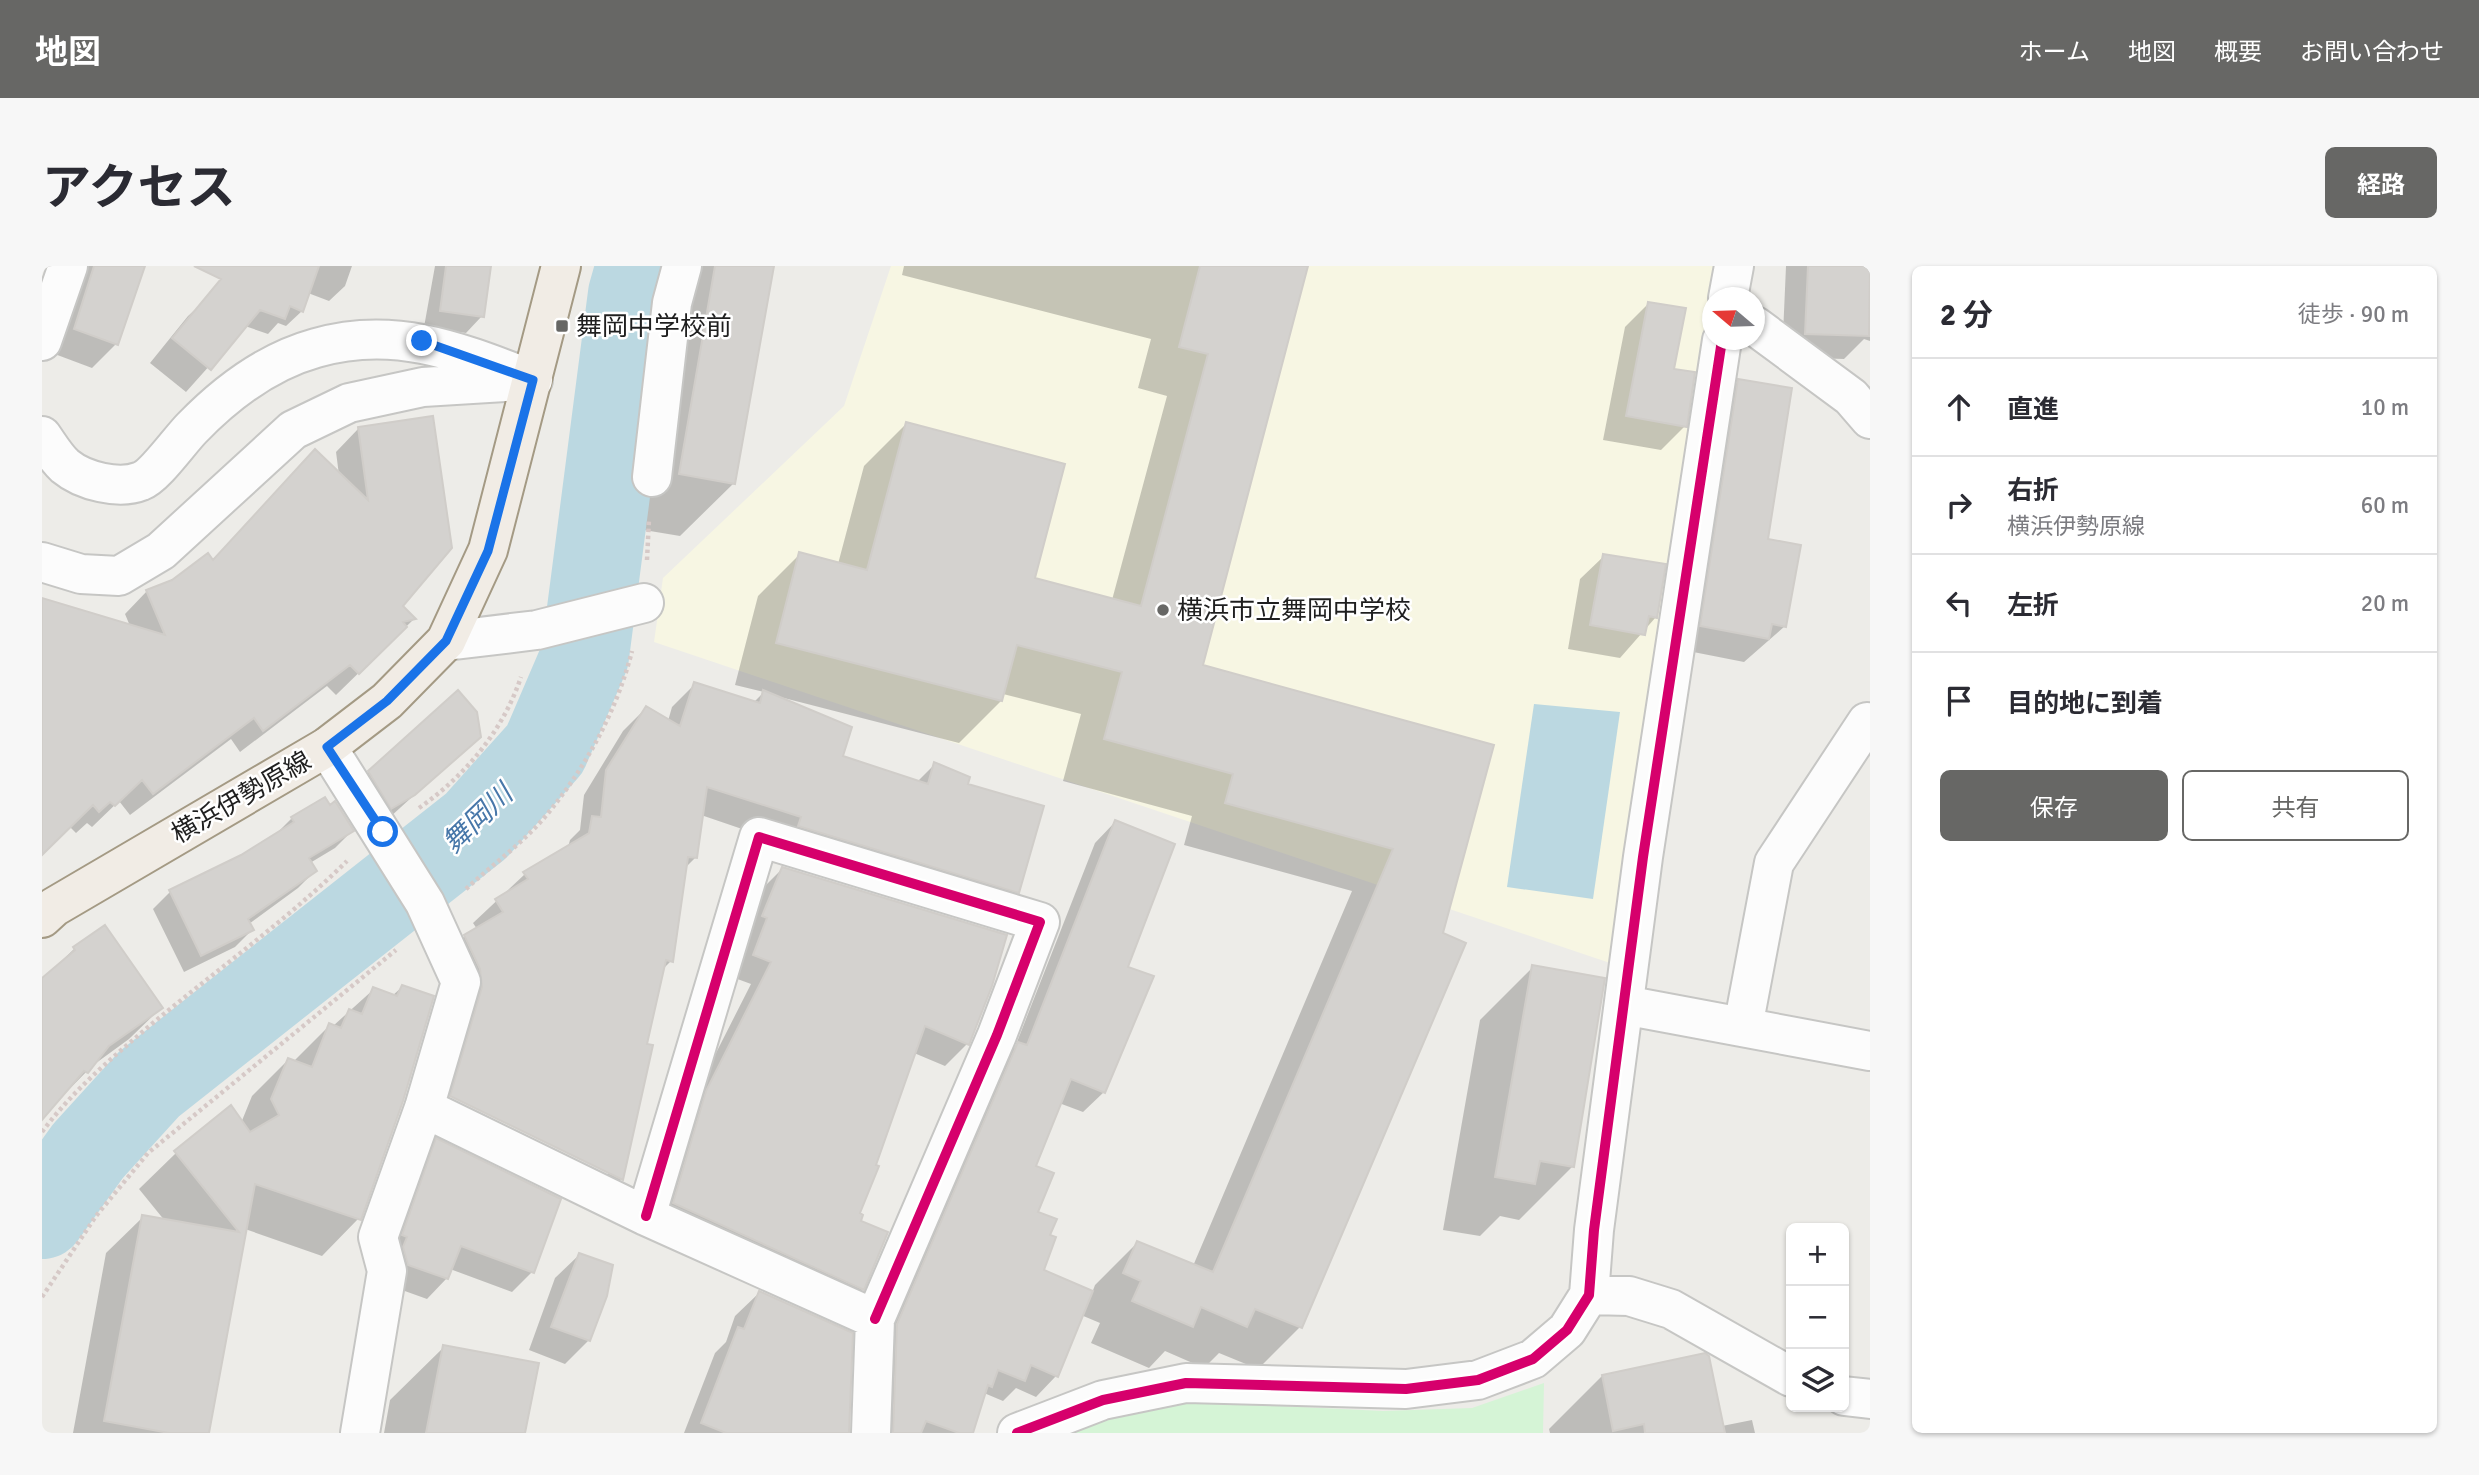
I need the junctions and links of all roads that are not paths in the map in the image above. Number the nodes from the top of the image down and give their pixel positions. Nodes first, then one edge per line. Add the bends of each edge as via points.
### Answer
1 (68, 266) edge
2 (561, 266) edge
3 (682, 266) edge
4 (1734, 266) edge
5 (1730, 287) edge
6 (1765, 333) edge
7 (42, 341) edge
8 (1720, 350) edge
9 (533, 380) junction
10 (1870, 419) edge
11 (42, 436) edge
12 (652, 478) dead end
13 (42, 562) edge
14 (633, 606) dead end
15 (446, 641) junction
16 (1867, 722) dead end
17 (327, 747) junction
18 (42, 918) edge
19 (1624, 1005) junction
20 (1743, 1027) junction
21 (1870, 1051) edge
22 (424, 1108) junction
23 (646, 1216) junction
24 (1589, 1295) junction
25 (875, 1319) junction
26 (1786, 1374) edge
27 (1849, 1397) edge
28 (1870, 1399) edge
29 (360, 1433) edge
30 (871, 1433) edge
31 (1017, 1433) edge

1 - 7 street
2 - 9 main road, 横浜伊勢原線
3 - 12 street via 672,303
4 - 5 street
6 - 10 street via 1850,397
8 - 19 street
9 - 11 street via 422,341 355,339 314,348 248,379 194,426 144,481 126,485 95,481 66,466
9 - 13 street via 423,387 349,403 293,430 161,551 119,576 81,574
9 - 15 main road, 横浜伊勢原線 via 488,551
14 - 15 street via 544,628
15 - 17 main road, 横浜伊勢原線 via 387,701
16 - 20 street via 1774,863
17 - 18 main road, 横浜伊勢原線
17 - 22 street via 425,903 461,982
19 - 20 street
19 - 24 street
20 - 21 street
22 - 23 street
22 - 29 street via 378,1237 387,1271
23 - 25 street
23 - 25 street via 760,837 1040,922 997,1035
24 - 26 street via 1629,1296 1671,1308
24 - 31 street via 1567,1330 1533,1359 1478,1380 1406,1390 1186,1383 1103,1400
25 - 30 street
27 - 28 street

